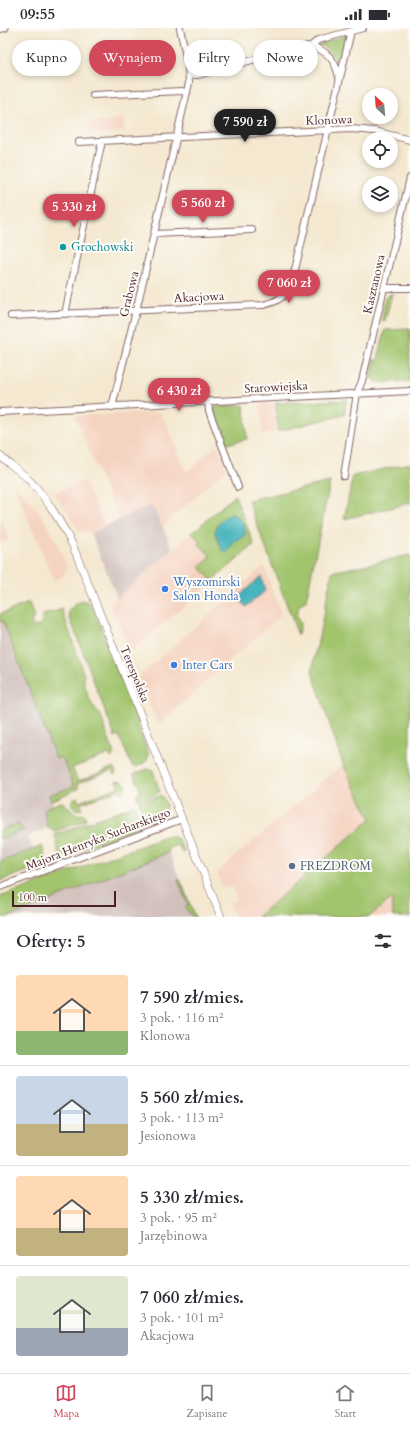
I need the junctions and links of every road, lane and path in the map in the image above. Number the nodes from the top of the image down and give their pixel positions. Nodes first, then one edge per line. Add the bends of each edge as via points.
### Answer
1 (5, 28) edge
2 (180, 28) edge
3 (363, 28) edge
4 (0, 29) edge
5 (351, 31) junction
6 (318, 40) edge
7 (318, 48) edge
8 (184, 49) edge
9 (189, 76) edge
10 (339, 82) junction
11 (187, 93) junction
12 (93, 95) dead end
13 (328, 130) junction
14 (177, 138) junction
15 (410, 140) edge
16 (102, 141) junction
17 (79, 142) dead end
18 (410, 178) edge
19 (252, 230) dead end
20 (154, 234) junction
21 (384, 288) junction
22 (410, 288) edge
23 (136, 311) junction
24 (65, 314) junction
25 (11, 316) dead end
26 (410, 390) edge
27 (357, 393) junction
28 (208, 401) junction
29 (112, 407) junction
30 (0, 412) edge
31 (0, 456) edge
32 (344, 476) dead end
33 (238, 487) dead end
34 (182, 819) junction
35 (0, 887) edge
36 (221, 917) edge

1 - 4 street
2 - 8 street, Grabowa
3 - 5 street
5 - 6 street
5 - 10 street, Akacjowa
7 - 10 street, Akacjowa via 330,56 337,67
9 - 11 street, Grabowa
10 - 13 street, Akacjowa
11 - 12 street via 182,91
11 - 14 street, Grabowa
13 - 14 street, Klonowa
13 - 15 street, Klonowa via 375,131
13 - 23 street, Akacjowa via 291,287 284,297 263,305
14 - 16 street, Klonowa
14 - 20 street, Grabowa
16 - 17 street, Klonowa
16 - 24 street
18 - 21 street, Kasztanowa
19 - 20 street
20 - 23 street, Grabowa
21 - 22 street
21 - 27 street, Kasztanowa
23 - 24 street, Akacjowa
23 - 29 street, Grabowa
24 - 25 street, Akacjowa
26 - 27 street, Starowiejska
27 - 28 street, Starowiejska
27 - 32 street, Kasztanowa
28 - 29 street, Starowiejska
28 - 33 street via 209,411
29 - 30 street, Starowiejska
31 - 34 street, Terespolska via 31,482 46,499 73,546
34 - 35 street, Majora Henryka Sucharskiego
34 - 36 street, Terespolska

